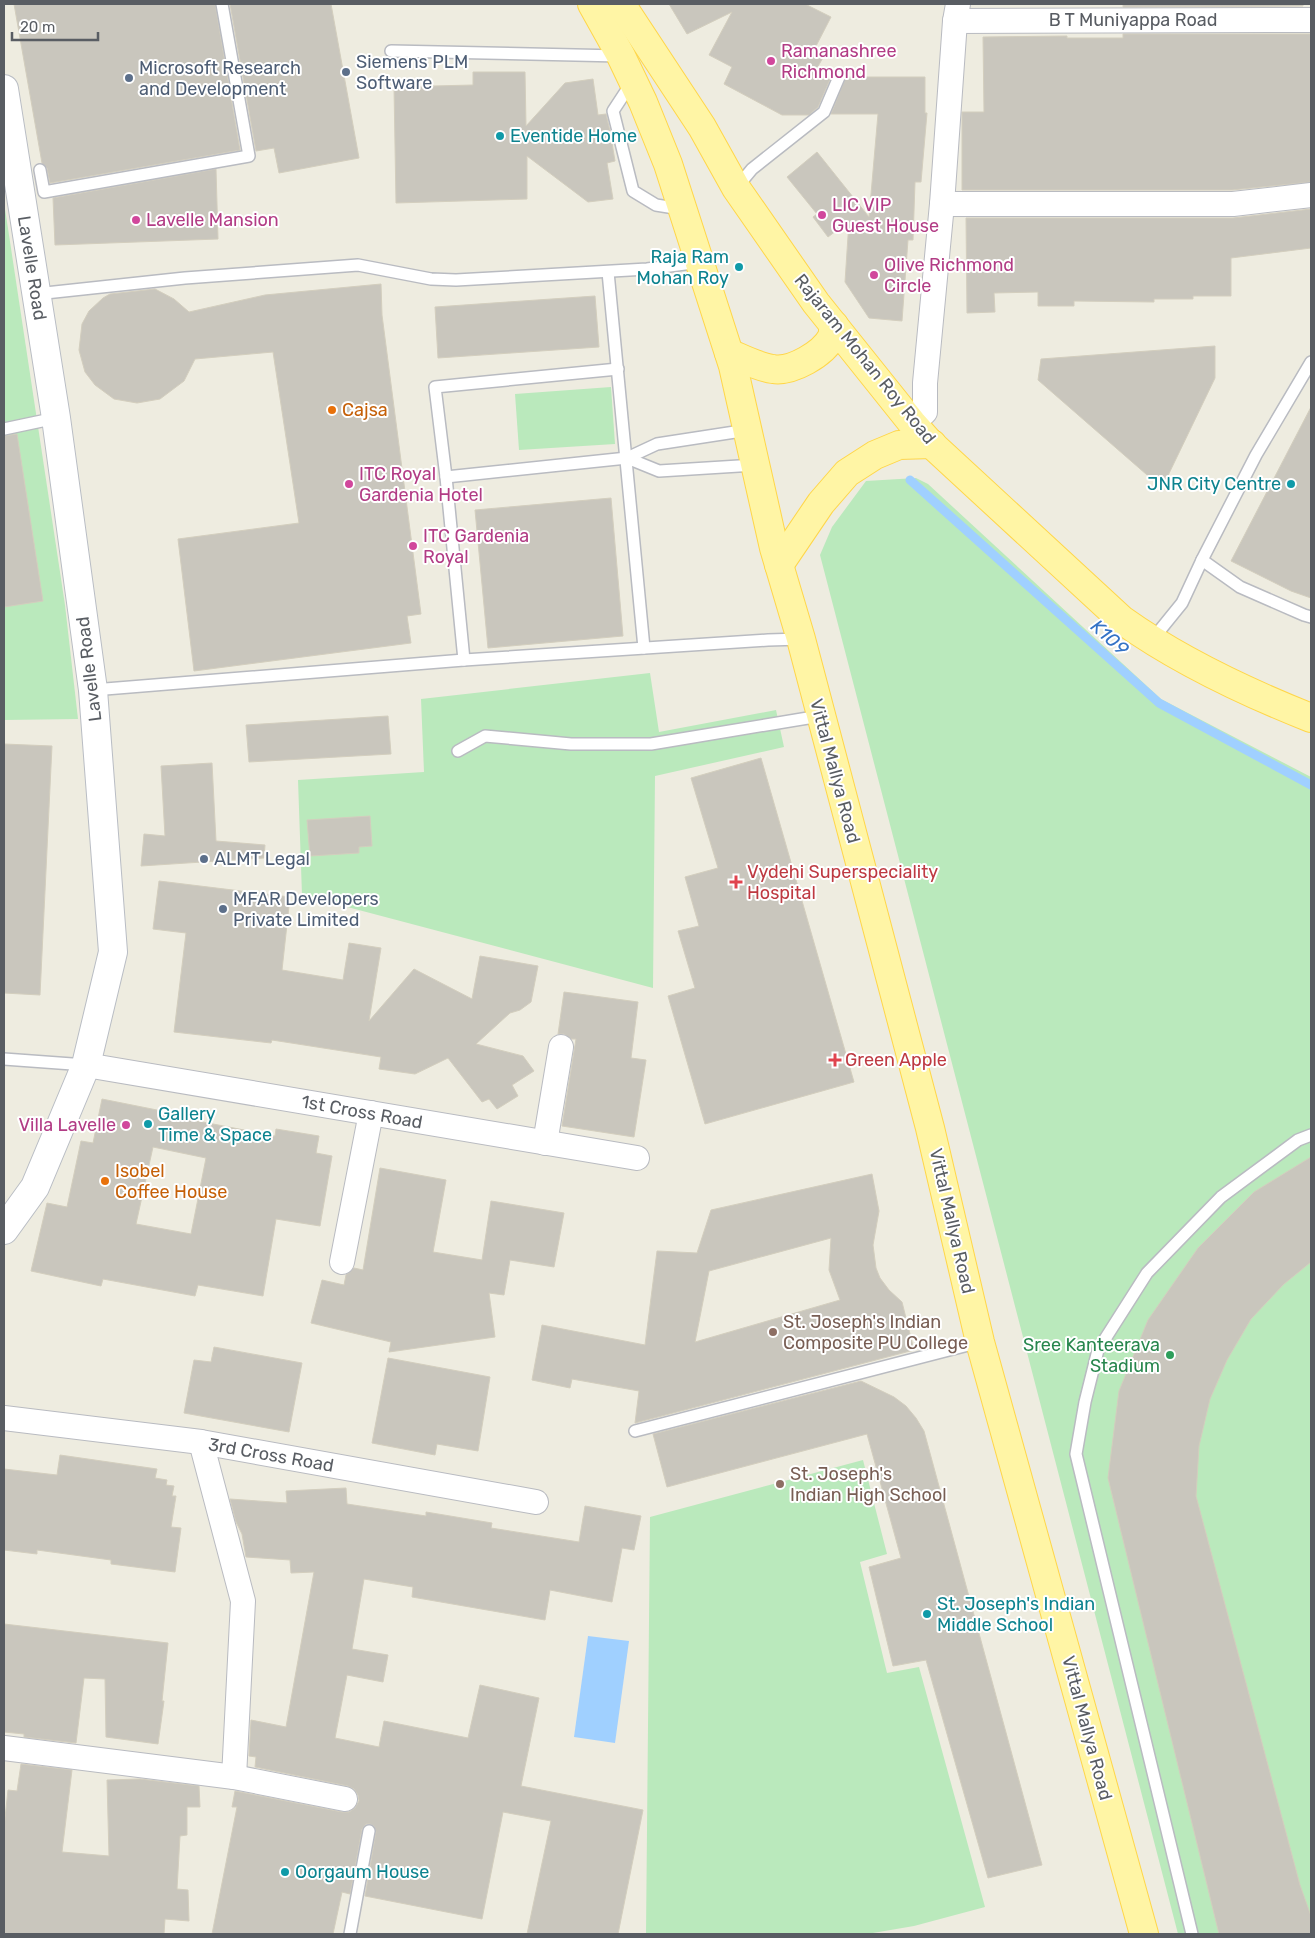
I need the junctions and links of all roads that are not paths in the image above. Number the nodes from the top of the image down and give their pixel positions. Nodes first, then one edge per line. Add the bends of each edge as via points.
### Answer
1 (222, 4) edge
2 (592, 4) edge
3 (621, 4) edge
4 (956, 12) edge
5 (1311, 20) edge
6 (391, 51) dead end
7 (621, 56) junction
8 (839, 78) dead end
9 (633, 81) junction
10 (4, 88) edge
11 (40, 170) dead end
12 (31, 184) junction
13 (736, 188) junction
14 (1311, 195) edge
15 (942, 204) junction
16 (683, 209) junction
17 (700, 262) junction
18 (608, 272) junction
19 (36, 294) junction
20 (834, 325) junction
21 (729, 353) junction
22 (1311, 362) edge
23 (618, 369) junction
24 (56, 418) junction
25 (912, 423) junction
26 (4, 429) edge
27 (748, 430) junction
28 (932, 444) junction
29 (627, 458) junction
30 (755, 465) junction
31 (446, 477) junction
32 (777, 556) junction
33 (1202, 560) junction
34 (1311, 617) edge
35 (801, 640) junction
36 (1152, 641) junction
37 (644, 648) junction
38 (464, 660) junction
39 (93, 690) junction
40 (820, 716) junction
41 (1311, 718) edge
42 (458, 751) dead end
43 (561, 1047) dead end
44 (4, 1059) edge
45 (86, 1065) junction
46 (371, 1113) junction
47 (1311, 1136) edge
48 (545, 1143) junction
49 (637, 1158) dead end
50 (4, 1230) edge
51 (342, 1262) dead end
52 (980, 1342) junction
53 (4, 1418) edge
54 (635, 1431) dead end
55 (201, 1442) junction
56 (536, 1502) dead end
57 (4, 1748) edge
58 (234, 1777) junction
59 (345, 1799) dead end
60 (369, 1832) dead end
61 (350, 1934) edge
62 (1144, 1934) edge
63 (1192, 1934) edge

1 - 12 lane via 249,156 44,192
2 - 7 main road
3 - 13 main road, Rajaram Mohan Roy Road via 702,127
4 - 5 street, B T Muniyappa Road
4 - 15 street
6 - 7 lane
7 - 9 main road
8 - 13 lane via 824,112 752,169
9 - 16 main road
9 - 16 lane via 613,111 633,191 656,205
10 - 12 street, Lavelle Road
11 - 12 lane
12 - 19 street, Lavelle Road
13 - 20 main road, Rajaram Mohan Roy Road
14 - 15 street via 1233,204
15 - 25 street via 925,412
16 - 17 main road
17 - 18 lane
17 - 21 main road
18 - 19 lane via 456,280 431,279 358,265
18 - 23 lane
19 - 24 street, Lavelle Road
20 - 21 main road via 832,337 796,367 774,369
20 - 25 main road, Rajaram Mohan Roy Road
21 - 27 main road
22 - 33 lane via 1256,455
23 - 29 lane
23 - 31 lane via 435,387
24 - 26 lane
24 - 39 street, Lavelle Road
25 - 28 main road, Rajaram Mohan Roy Road
25 - 32 main road via 866,441 818,479 797,504
27 - 29 lane via 657,444
27 - 30 main road
28 - 32 main road via 900,445 875,455 847,473
28 - 36 main road, Rajaram Mohan Roy Road via 1122,620
29 - 30 lane via 660,471
29 - 31 lane
29 - 37 lane
30 - 32 main road
31 - 38 lane
32 - 35 main road, Vittal Mallya Road
33 - 34 lane via 1240,587
33 - 36 lane via 1182,603
35 - 37 lane
35 - 40 main road, Vittal Mallya Road
36 - 41 main road, Rajaram Mohan Roy Road via 1267,700
37 - 38 lane
38 - 39 lane
39 - 45 street, Lavelle Road via 113,952
40 - 42 lane via 650,744 571,744 485,736
40 - 52 main road, Vittal Mallya Road via 930,1128
43 - 48 street
44 - 45 lane
45 - 46 street, 1st Cross Road
45 - 50 street, Lavelle Road via 35,1187
46 - 48 street, 1st Cross Road
46 - 51 street
47 - 63 lane via 1298,1140 1221,1197 1147,1273 1098,1350 1076,1454
48 - 49 street, 1st Cross Road
52 - 54 lane
52 - 62 main road, Vittal Mallya Road
53 - 55 street, 3rd Cross Road
55 - 56 street, 3rd Cross Road
55 - 58 street via 243,1601
57 - 58 street
58 - 59 street
60 - 61 lane

